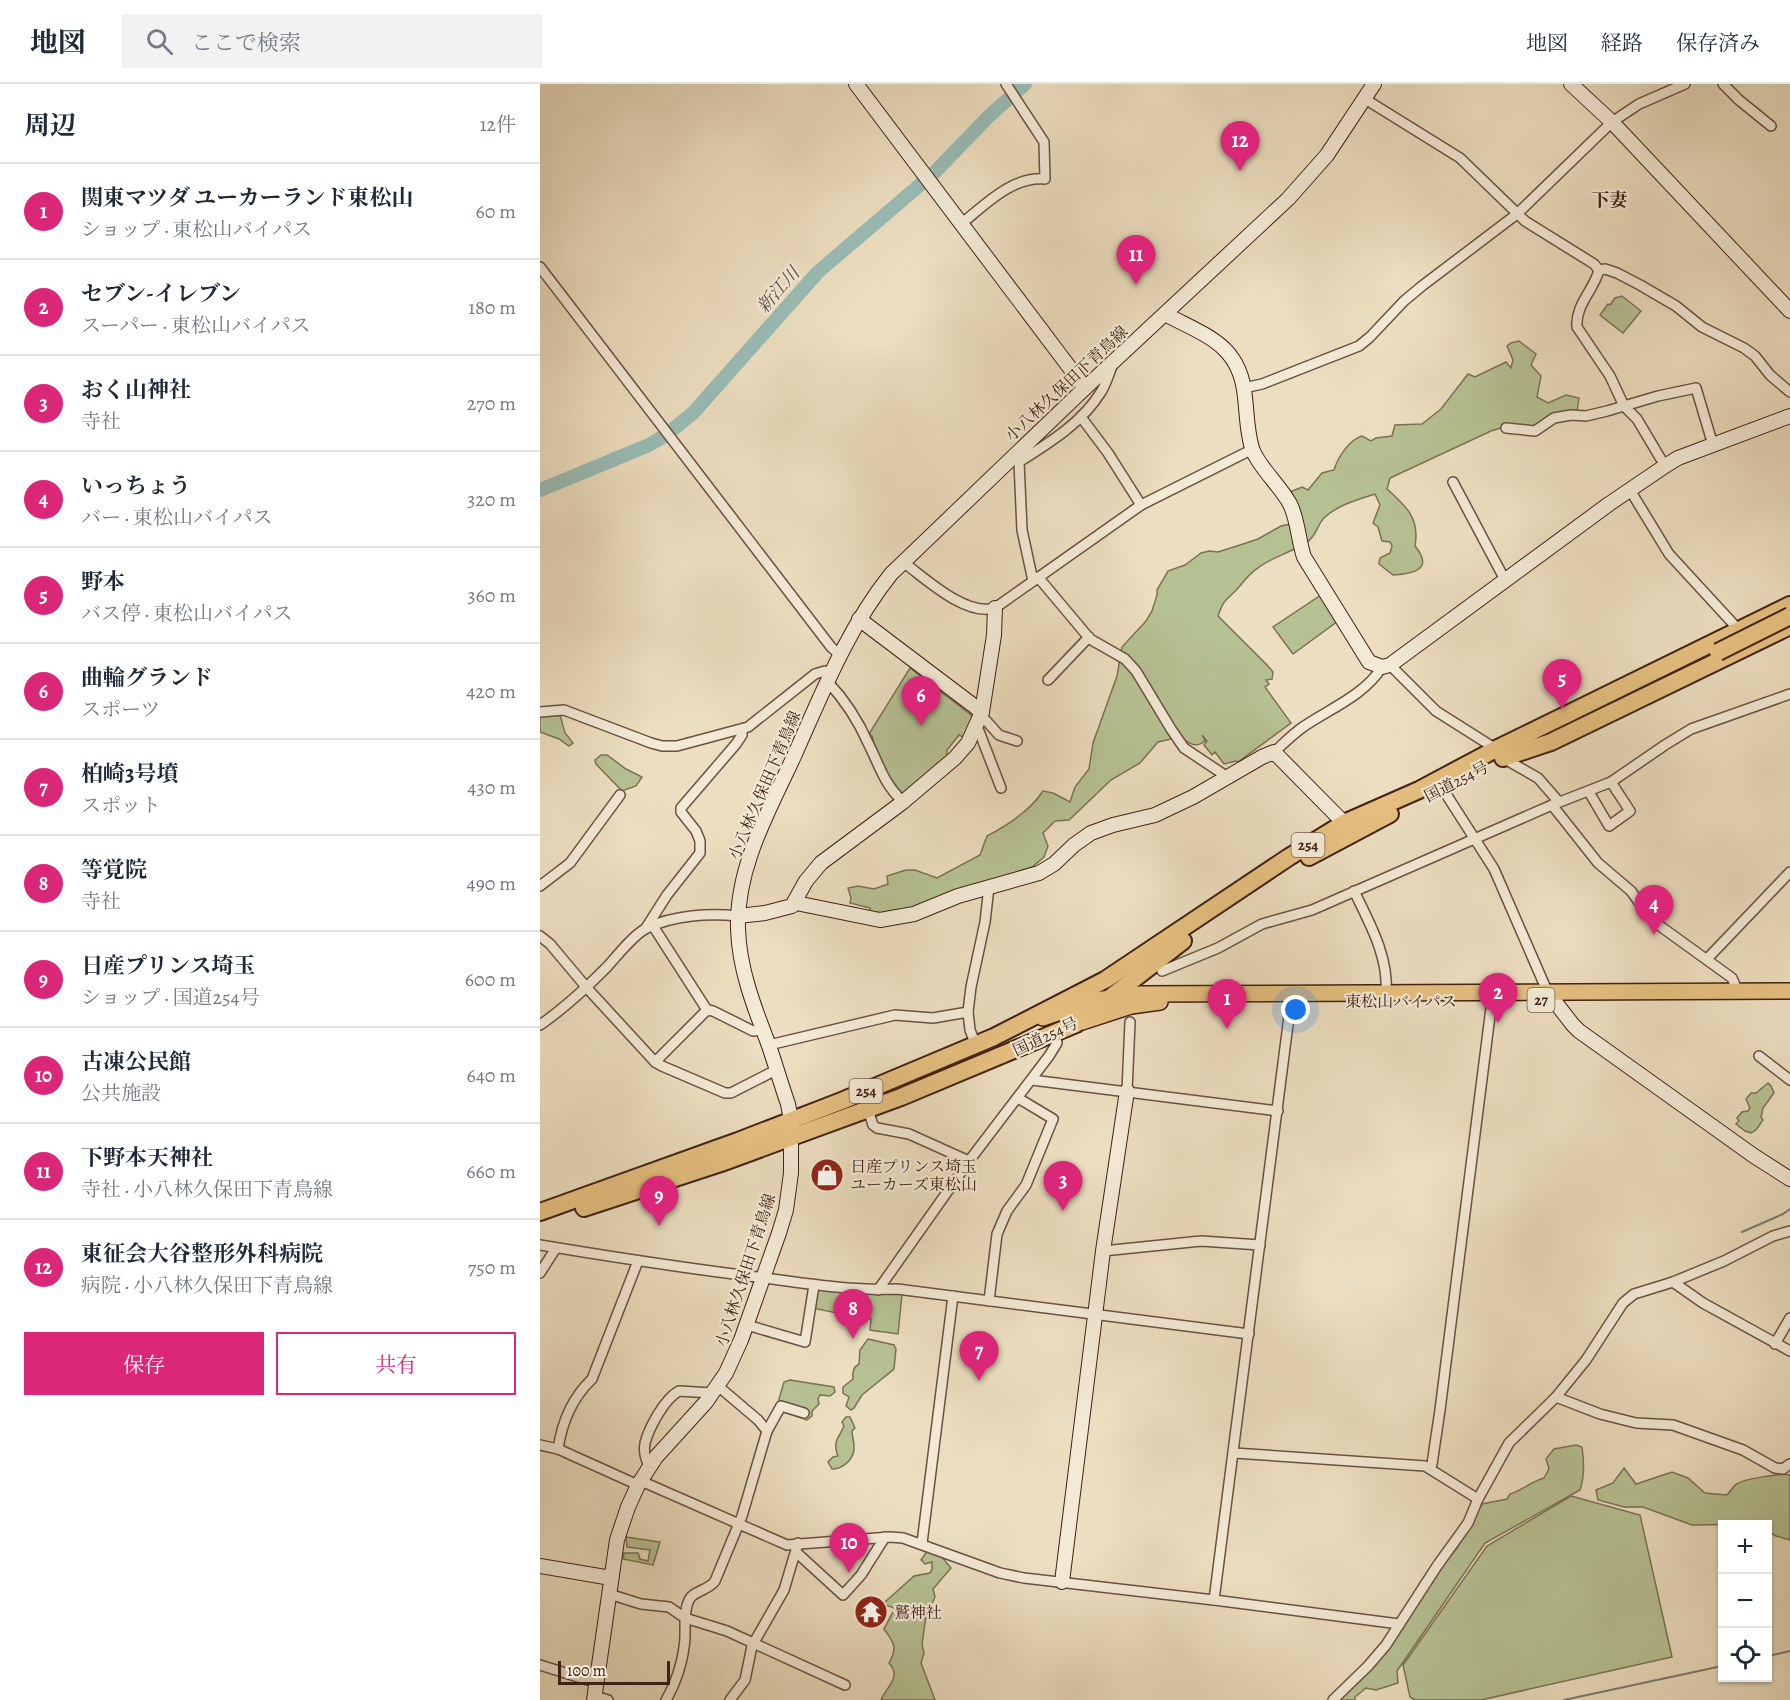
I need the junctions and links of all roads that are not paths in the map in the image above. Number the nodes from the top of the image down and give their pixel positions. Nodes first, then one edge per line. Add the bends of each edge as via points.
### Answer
1 (856, 84) edge
2 (1374, 84) edge
3 (1571, 84) edge
4 (1684, 84) edge
5 (1723, 84) edge
6 (1007, 85) edge
7 (1365, 99) junction
8 (1612, 122) junction
9 (1771, 126) dead end
10 (1516, 214) junction
11 (961, 224) junction
12 (540, 267) edge
13 (1599, 270) junction
14 (1790, 311) edge
15 (1165, 314) junction
16 (1114, 361) junction
17 (1084, 387) junction
18 (1244, 388) junction
19 (1790, 392) edge
20 (1624, 406) junction
21 (1790, 416) edge
22 (1081, 417) junction
23 (1506, 429) dead end
24 (1713, 445) junction
25 (1253, 449) junction
26 (1017, 458) junction
27 (1665, 466) junction
28 (1453, 482) dead end
29 (1630, 490) junction
30 (1141, 505) junction
31 (903, 562) junction
32 (1035, 579) junction
33 (1505, 580) junction
34 (1790, 605) edge
35 (994, 609) junction
36 (1790, 616) edge
37 (859, 619) junction
38 (1790, 626) edge
39 (1738, 629) junction
40 (1089, 637) junction
41 (1746, 647) junction
42 (839, 654) junction
43 (1386, 666) junction
44 (830, 677) junction
45 (1048, 680) dead end
46 (1790, 694) edge
47 (540, 712) edge
48 (980, 718) junction
49 (742, 729) junction
50 (1017, 741) dead end
51 (1274, 752) junction
52 (1500, 754) junction
53 (1226, 776) junction
54 (1611, 782) junction
55 (1440, 784) junction
56 (1001, 788) dead end
57 (1589, 792) junction
58 (620, 795) dead end
59 (903, 802) junction
60 (1555, 804) junction
61 (1344, 823) junction
62 (1475, 839) junction
63 (1790, 872) edge
64 (540, 886) edge
65 (988, 887) junction
66 (1354, 891) junction
67 (796, 903) junction
68 (738, 916) junction
69 (649, 927) junction
70 (540, 936) edge
71 (1707, 959) junction
72 (1146, 968) junction
73 (587, 988) junction
74 (1133, 988) junction
75 (1738, 992) junction
76 (1790, 992) edge
77 (1386, 993) junction
78 (1551, 996) junction
79 (1111, 997) junction
80 (1155, 998) junction
81 (1790, 998) edge
82 (1492, 1000) junction
83 (1291, 1001) junction
84 (707, 1010) junction
85 (968, 1012) junction
86 (1130, 1022) dead end
87 (1076, 1024) junction
88 (540, 1025) edge
89 (763, 1030) junction
90 (1055, 1033) junction
91 (994, 1037) junction
92 (976, 1044) junction
93 (769, 1045) junction
94 (1759, 1056) dead end
95 (655, 1062) junction
96 (776, 1070) junction
97 (1032, 1080) junction
98 (1790, 1080) edge
99 (1127, 1091) junction
100 (1018, 1098) junction
101 (868, 1110) junction
102 (1278, 1111) junction
103 (792, 1129) junction
104 (969, 1161) junction
105 (1790, 1179) edge
106 (540, 1212) edge
107 (540, 1222) edge
108 (1790, 1231) edge
109 (540, 1245) edge
110 (1260, 1245) junction
111 (556, 1248) junction
112 (1103, 1251) junction
113 (638, 1261) junction
114 (540, 1272) edge
115 (763, 1278) junction
116 (1673, 1282) junction
117 (814, 1285) junction
118 (878, 1290) junction
119 (953, 1296) junction
120 (990, 1300) junction
121 (1095, 1315) junction
122 (1790, 1318) edge
123 (747, 1325) junction
124 (1249, 1334) junction
125 (1775, 1344) junction
126 (1790, 1351) edge
127 (715, 1390) junction
128 (1556, 1397) junction
129 (804, 1413) dead end
130 (767, 1431) junction
131 (540, 1445) edge
132 (558, 1449) junction
133 (1234, 1453) junction
134 (1790, 1464) edge
135 (649, 1467) junction
136 (1430, 1468) junction
137 (640, 1483) junction
138 (1478, 1499) junction
139 (739, 1524) junction
140 (885, 1537) junction
141 (922, 1543) junction
142 (797, 1548) junction
143 (540, 1566) edge
144 (611, 1578) junction
145 (1062, 1582) junction
146 (609, 1594) junction
147 (1214, 1600) junction
148 (685, 1618) junction
149 (1399, 1624) junction
150 (754, 1642) junction
151 (540, 1665) edge
152 (845, 1685) dead end
153 (598, 1695) edge
154 (666, 1700) edge
155 (730, 1700) edge
156 (1333, 1700) edge

1 - 11 street
2 - 7 street, 小八林久保田下青鳥線
3 - 8 street
4 - 8 street
5 - 9 street
6 - 11 street via 1044,142 1045,179 1004,190
7 - 10 street via 1460,158
7 - 15 street, 小八林久保田下青鳥線 via 1308,178
8 - 10 street
8 - 14 street
10 - 13 street
10 - 18 street via 1413,293 1359,346
11 - 17 street
12 - 42 street
13 - 19 street via 1617,273 1641,285 1702,327 1744,348
13 - 20 street via 1582,304 1577,327
15 - 16 street, 小八林久保田下青鳥線
15 - 18 street via 1222,346 1235,361
16 - 17 street, 小八林久保田下青鳥線
16 - 22 street via 1102,390
17 - 26 street, 小八林久保田下青鳥線
18 - 25 street
20 - 23 street via 1586,416 1554,418 1535,430
20 - 24 street via 1696,388
20 - 27 street via 1637,419
21 - 24 street
22 - 26 street via 1048,444
22 - 30 street
24 - 27 street
25 - 30 street
25 - 43 street via 1290,505 1304,557 1369,662
26 - 31 street, 小八林久保田下青鳥線
26 - 32 street via 1021,470 1022,530
27 - 29 street
28 - 33 street
29 - 33 street
29 - 39 street via 1669,554
30 - 32 street
31 - 35 street via 961,603
31 - 37 street, 小八林久保田下青鳥線
32 - 35 street
32 - 40 street
33 - 43 street
34 - 39 highway, 254
35 - 48 street via 994,635
36 - 52 highway, 254, bridge
37 - 42 street, 小八林久保田下青鳥線
37 - 48 street
38 - 41 highway
39 - 41 highway via 1735,641
39 - 52 highway, 254
40 - 45 street
40 - 53 street via 1125,659 1136,671 1184,748
41 - 52 highway via 1551,742
42 - 44 street, 小八林久保田下青鳥線
43 - 51 street
43 - 52 street via 1436,711
44 - 49 street via 825,670 814,674
44 - 59 street via 884,780
44 - 68 street, 小八林久保田下青鳥線 via 755,844 742,884
46 - 54 street via 1691,729
47 - 49 street via 564,710 662,746 677,746
48 - 50 street via 999,735
48 - 56 street
48 - 59 street via 968,743 955,758
49 - 69 street via 736,744 681,808 696,831 700,853 667,895
51 - 53 street
51 - 61 street
52 - 55 highway, 国道254号 / 254
52 - 60 street via 1538,778
53 - 65 street via 1155,815 1090,833 1039,873
54 - 57 street
54 - 57 street via 1630,811 1609,826
55 - 61 highway, 国道254号 / 254
55 - 62 street
55 - 72 highway, 国道254号 / 254 via 1309,857
57 - 60 street
58 - 64 street via 570,863
59 - 67 street via 821,863 806,881
60 - 62 street
60 - 71 street via 1598,863 1631,891 1648,915
61 - 72 highway, 国道254号 / 254 via 1289,857
62 - 66 street
62 - 78 street via 1494,869
63 - 71 street
65 - 67 street via 914,914 880,920
65 - 85 street via 986,922
66 - 72 street via 1312,910 1262,924 1218,948
66 - 77 street via 1374,932 1383,961
67 - 68 street via 784,909
68 - 69 street via 714,914
68 - 89 street, 小八林久保田下青鳥線 via 740,952
69 - 73 street
69 - 84 street
70 - 73 street
71 - 75 street via 1732,978
72 - 74 highway, 国道254号 / 254
72 - 80 main road via 1141,982
72 - 91 highway, 国道254号 / 254
73 - 88 street
73 - 95 street
74 - 79 highway, 国道254号 / 254
74 - 80 main road, 27
75 - 76 main road, 東松山バイパス / 27
75 - 78 main road, 東松山バイパス / 27
77 - 78 main road, 東松山バイパス / 27
77 - 80 main road, 東松山バイパス / 27
78 - 81 main road, 東松山バイパス / 27
78 - 82 main road, 東松山バイパス / 27
78 - 105 street via 1579,1031
79 - 87 highway, 国道254号 / 254
79 - 91 main road
80 - 83 main road, 東松山バイパス / 27
80 - 87 main road, 27
82 - 83 main road, 東松山バイパス / 27
82 - 136 street
83 - 102 street
84 - 89 street via 753,1031
84 - 95 street
85 - 92 street
85 - 93 street via 933,1018 895,1015
86 - 99 street
87 - 90 highway, 国道254号 / 254
89 - 93 street, 小八林久保田下青鳥線
90 - 97 street via 1057,1043
90 - 101 highway, 国道254号 / 254
91 - 92 highway, 国道254号 / 254
92 - 103 highway, 国道254号 / 254
93 - 96 street, 小八林久保田下青鳥線
94 - 98 street
95 - 96 street via 725,1093
96 - 103 street, 小八林久保田下青鳥線
97 - 99 street
97 - 100 street
99 - 102 street
99 - 112 street
100 - 104 street
100 - 120 street via 1053,1119 1026,1185 1007,1211 997,1234
101 - 103 highway, 国道254号 / 254
101 - 104 street via 877,1128 909,1134
102 - 110 street
103 - 106 highway, 国道254号 / 254
103 - 107 highway, 国道254号 / 254 via 702,1170
103 - 115 street, 小八林久保田下青鳥線 via 786,1210
104 - 118 street
108 - 116 street
109 - 111 street
110 - 112 street via 1201,1241
110 - 124 street
111 - 113 street
111 - 114 street
112 - 121 street
113 - 115 street
113 - 132 street via 592,1379 579,1391 562,1427
115 - 117 street
115 - 123 street, 小八林久保田下青鳥線
116 - 125 street
116 - 128 street via 1634,1294 1623,1303
117 - 118 street
117 - 123 street via 805,1342
118 - 119 street
119 - 120 street
119 - 141 street
120 - 121 street
121 - 124 street
121 - 145 street
122 - 125 street
123 - 127 street, 小八林久保田下青鳥線
124 - 133 street
125 - 126 street
127 - 130 street via 758,1420
127 - 135 street, 小八林久保田下青鳥線
127 - 135 street via 679,1391 667,1401 645,1443
128 - 134 street via 1636,1423 1673,1425 1743,1450 1775,1468 1783,1469
128 - 138 street via 1509,1443
129 - 130 street via 781,1406
130 - 139 street
131 - 132 street
132 - 137 street
133 - 136 street
133 - 147 street
135 - 137 street, 小八林久保田下青鳥線
136 - 138 street
137 - 139 street
137 - 144 street, 小八林久保田下青鳥線 via 617,1540
138 - 149 street via 1468,1523
139 - 142 street
139 - 148 street via 715,1581 690,1597
140 - 141 street
140 - 142 street
140 - 142 street via 843,1595
141 - 145 street via 1000,1573
142 - 150 street via 783,1590
143 - 144 street
144 - 146 street, 小八林久保田下青鳥線
145 - 147 street
146 - 148 street via 669,1607
146 - 153 street, 小八林久保田下青鳥線
147 - 149 street
148 - 150 street
148 - 154 street via 685,1644
149 - 156 street via 1368,1666
150 - 152 street
150 - 155 street via 745,1680
151 - 153 street

